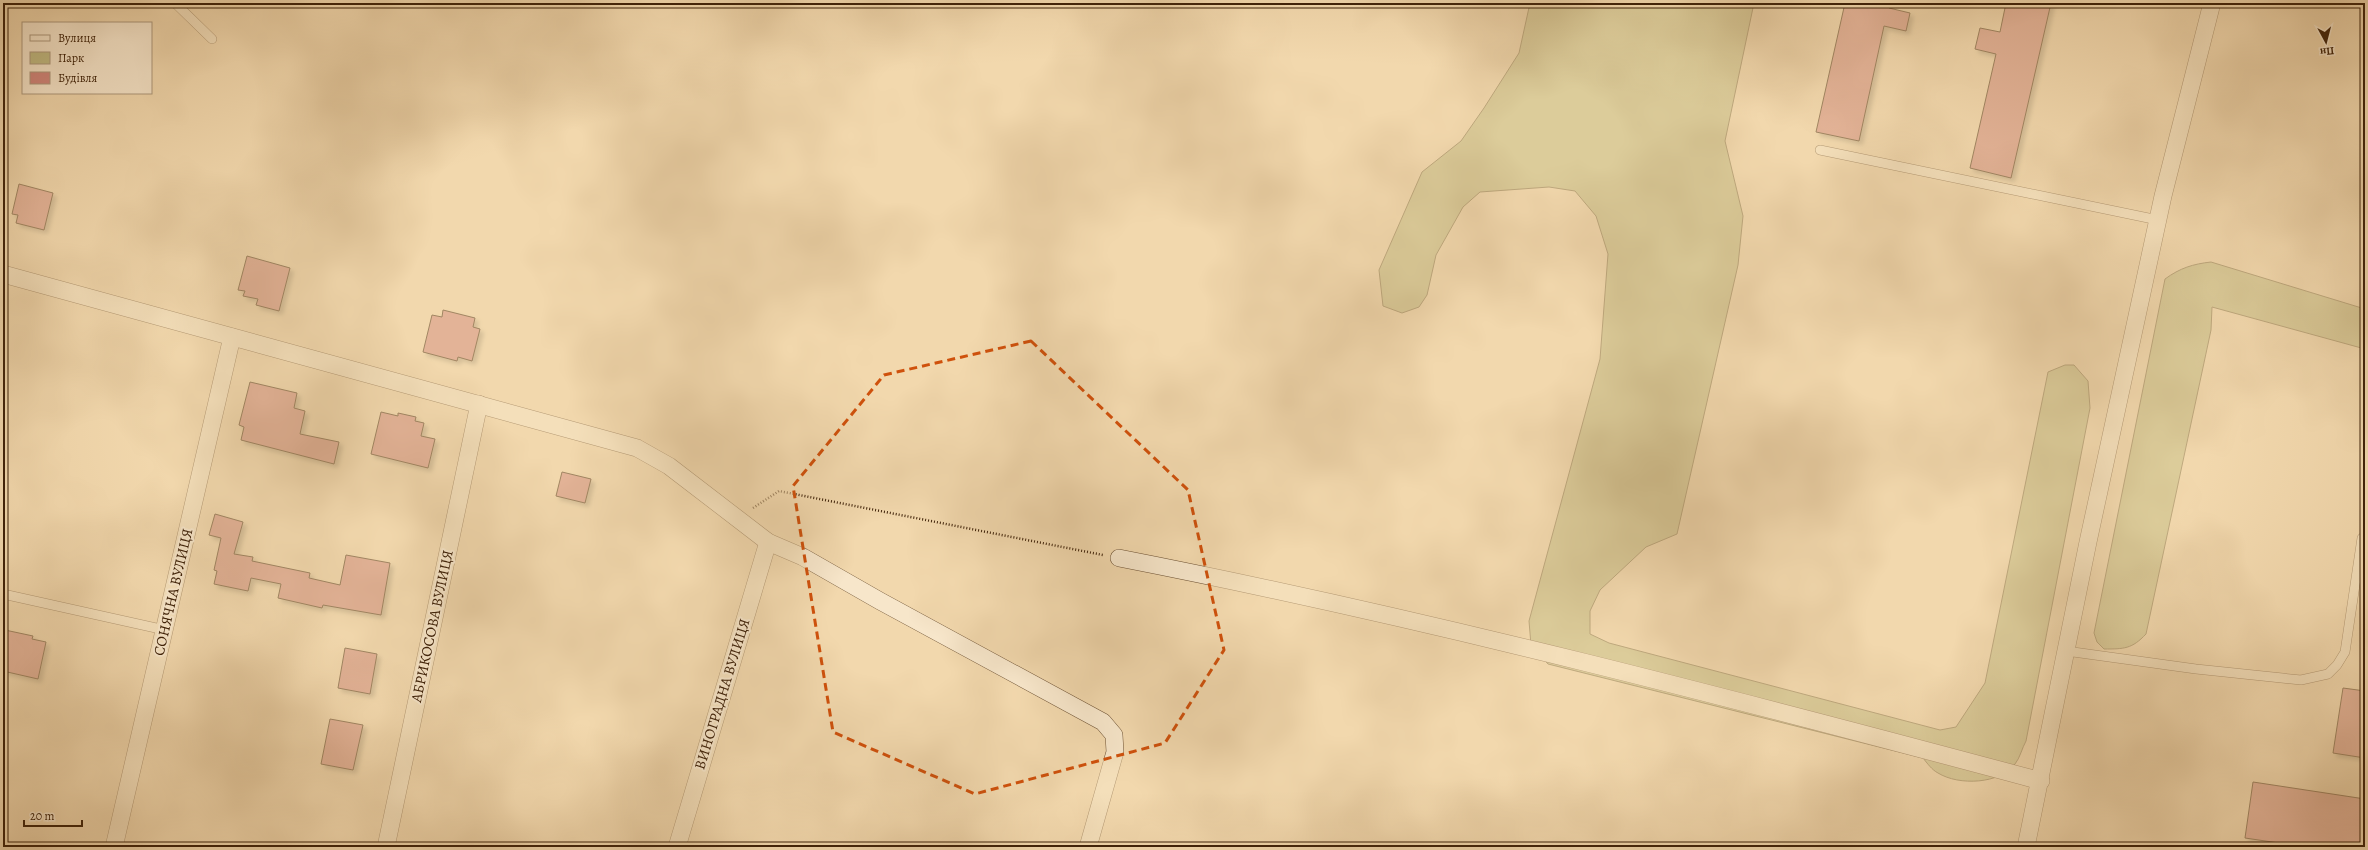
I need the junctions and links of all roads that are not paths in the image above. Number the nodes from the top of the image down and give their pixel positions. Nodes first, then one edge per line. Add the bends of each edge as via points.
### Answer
1 (175, 3) edge
2 (2212, 3) edge
3 (212, 39) dead end
4 (1820, 150) dead end
5 (2158, 220) junction
6 (3, 274) edge
7 (232, 337) junction
8 (479, 404) junction
9 (2362, 538) dead end
10 (768, 542) junction
11 (1119, 558) road end
12 (3, 594) edge
13 (165, 630) junction
14 (2066, 651) junction
15 (2040, 781) junction
16 (114, 847) edge
17 (386, 847) edge
18 (677, 847) edge
19 (1088, 847) edge
20 (2026, 847) edge

1 - 3 lane
2 - 5 street
4 - 5 lane
5 - 14 street
6 - 7 street
7 - 8 street
7 - 13 street, СОНЯЧНА ВУЛИЦЯ
8 - 10 street via 637,448 669,466
8 - 17 street, АБРИКОСОВА ВУЛИЦЯ
9 - 14 lane via 2345,652 2328,674 2301,680
10 - 18 street, ВИНОГРАДНА ВУЛИЦЯ
10 - 19 street via 803,556 880,601 1103,722 1114,735 1115,752
11 - 15 street via 1489,638 1777,710
12 - 13 lane
13 - 16 street, СОНЯЧНА ВУЛИЦЯ
14 - 15 street
15 - 20 street

